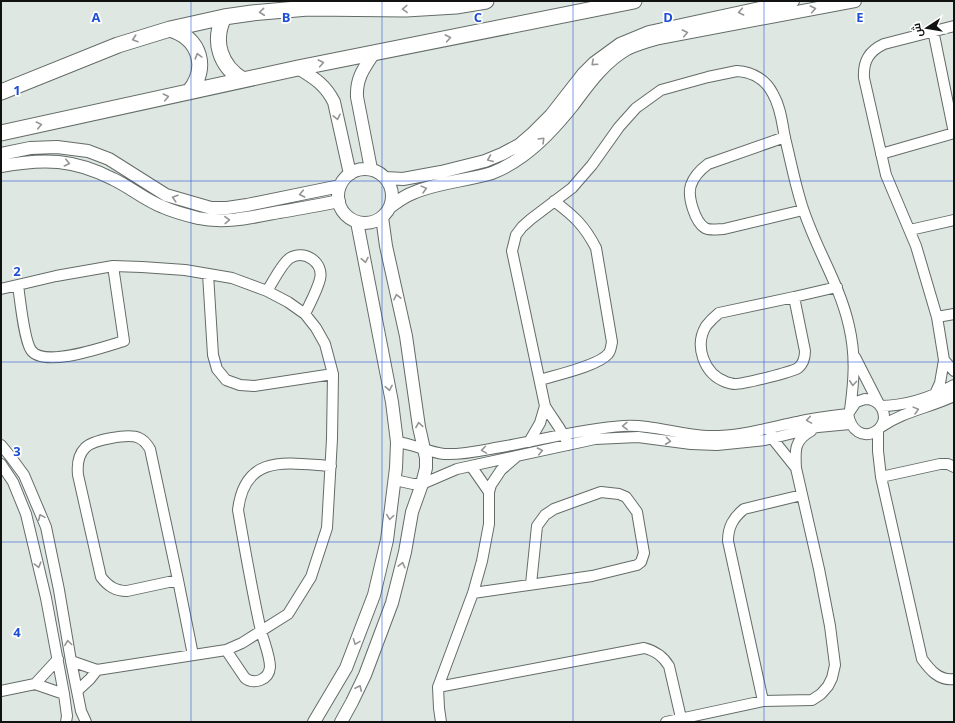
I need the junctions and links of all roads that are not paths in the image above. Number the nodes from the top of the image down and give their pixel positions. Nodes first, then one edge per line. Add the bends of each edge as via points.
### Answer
1 (486, 1) edge
2 (634, 1) edge
3 (793, 1) edge
4 (855, 1) edge
5 (224, 17) junction
6 (954, 26) edge
7 (170, 29) junction
8 (933, 30) junction
9 (374, 53) junction
10 (298, 68) junction
11 (243, 80) junction
12 (1, 92) edge
13 (189, 92) junction
14 (1, 133) edge
15 (785, 137) junction
16 (1, 154) edge
17 (881, 154) junction
18 (1, 166) edge
19 (371, 170) junction
20 (350, 174) junction
21 (386, 178) junction
22 (340, 186) junction
23 (554, 201) junction
24 (339, 202) junction
25 (390, 208) junction
26 (804, 210) junction
27 (382, 217) junction
28 (954, 220) edge
29 (357, 222) junction
30 (910, 230) junction
31 (114, 266) junction
32 (208, 274) junction
33 (18, 284) junction
34 (837, 288) junction
35 (1, 289) edge
36 (267, 291) junction
37 (794, 297) junction
38 (305, 314) junction
39 (954, 314) edge
40 (937, 317) junction
41 (855, 356) junction
42 (944, 360) junction
43 (954, 371) edge
44 (333, 374) junction
45 (540, 380) junction
46 (954, 385) edge
47 (936, 394) junction
48 (954, 396) edge
49 (879, 405) junction
50 (545, 406) junction
51 (849, 412) junction
52 (850, 424) junction
53 (818, 427) junction
54 (880, 428) junction
55 (771, 433) junction
56 (564, 434) junction
57 (867, 434) junction
58 (397, 442) junction
59 (529, 442) junction
60 (518, 444) junction
61 (1, 445) edge
62 (568, 445) junction
63 (425, 449) junction
64 (878, 451) junction
65 (455, 453) junction
66 (518, 456) junction
67 (1, 464) edge
68 (331, 466) junction
69 (471, 466) junction
70 (954, 467) edge
71 (796, 468) junction
72 (457, 469) junction
73 (881, 477) junction
74 (395, 480) junction
75 (422, 484) junction
76 (489, 492) junction
77 (802, 495) junction
78 (178, 580) junction
79 (531, 584) junction
80 (474, 593) junction
81 (66, 628) junction
82 (52, 630) junction
83 (261, 631) junction
84 (226, 650) junction
85 (193, 655) junction
86 (58, 659) junction
87 (71, 662) junction
88 (97, 670) junction
89 (954, 678) edge
90 (35, 684) junction
91 (438, 687) junction
92 (1, 691) edge
93 (77, 691) junction
94 (64, 694) junction
95 (762, 701) junction
96 (682, 718) junction
97 (66, 722) edge
98 (86, 722) edge
99 (314, 722) edge
100 (341, 722) edge
101 (441, 722) edge
102 (666, 722) edge

1 -> 5 main road via 406,9 301,8
9 -> 2 main road
3 -> 21 street via 634,37 594,63 533,133 502,154 485,161 403,179
25 -> 4 street via 412,193 494,172 523,156 556,125 601,70 628,49 659,38
5 - 7 main road
5 - 11 main road via 218,36 221,56 232,72
6 - 8 street
7 -> 12 main road via 118,45
13 -> 7 main road via 199,73 197,51 189,39
8 - 17 street via 884,44 876,48 865,61 864,78
8 - 17 street via 954,132
10 -> 9 main road
9 - 19 street via 359,78 357,87
10 - 11 main road
10 -> 20 street via 324,85 330,93
11 - 13 main road
14 -> 13 main road
15 - 23 street via 774,95 768,85 754,74 737,71 674,85 661,90 636,108 584,176
15 - 26 street
15 - 26 street via 704,167 690,187 692,207 699,222 706,229 714,230
22 -> 16 street via 247,205 211,208 166,195 109,159 88,151 57,147 30,148
17 - 30 street via 886,175
18 -> 24 street via 59,161 91,168 163,207 200,218 239,219
19 - 20 street via 358,170
19 - 21 street
20 - 22 street
21 - 25 street via 392,195
22 - 24 street
23 - 45 street via 522,227 516,235 512,251
23 - 45 street via 581,224 596,248 612,342 608,354 595,362
24 - 29 street via 345,214
25 - 27 street
26 - 34 street via 817,246
27 - 29 street via 370,223
63 -> 27 street
28 - 30 street
29 -> 58 street
30 - 40 street
31 - 32 street via 142,266
31 - 33 street
31 - 33 street via 124,341 64,357 40,356 30,349 24,329
32 - 36 street via 232,278
32 - 44 street via 213,355 217,369 226,380 247,386
33 - 35 street
34 - 37 street
34 - 41 street
36 - 38 street
36 - 38 street via 291,257 310,257 321,272
37 - 37 street via 719,313 712,319 702,335 701,345 703,357 710,371 718,378 736,384 787,373 800,366 805,351
38 - 44 street via 325,344
39 - 40 street
40 - 42 street
41 - 49 street
41 -> 51 street
42 - 43 street
42 - 47 street
44 - 68 street
45 - 50 street
46 - 47 street
47 - 49 street via 898,405
54 -> 48 street via 899,416
49 - 51 street via 870,399 860,400
49 - 54 street via 884,414
50 - 56 street
50 - 59 street via 540,423
51 - 52 street
51 -> 55 street via 797,422
52 - 53 street
52 - 57 street via 858,432
53 - 55 street
53 - 71 street via 802,436 799,441 795,452
54 - 57 street
54 - 64 street
55 -> 56 street via 707,436 643,426 624,426
62 -> 55 street via 594,439 622,437 717,445
55 - 71 street
56 - 59 street
56 - 62 street
57 - 64 street
58 - 63 street
58 - 74 street
59 - 60 street
60 -> 65 street
60 - 66 street
81 -> 61 street via 46,527 24,475
66 -> 62 street
63 - 65 street via 444,454
63 - 75 street via 426,463
64 - 73 street
65 - 72 street
66 - 69 street
66 - 76 street via 501,470
67 -> 82 street via 13,482 26,514
68 - 83 street via 327,528 311,577 288,614
68 - 83 street via 280,463 266,466 254,473 245,483 239,496 238,510
69 - 72 street
69 - 76 street
70 - 73 street via 940,464
71 - 77 street
72 - 75 street
73 - 89 street via 922,659 938,676 945,679
74 - 75 street
74 -> 99 street via 387,540 374,595 346,668
100 -> 75 street via 374,654 392,603 412,512
76 - 80 street via 489,524
77 - 95 street via 744,509 734,519 728,532
77 - 95 street via 830,626 835,665 828,686 812,700
78 - 78 street via 152,456 146,442 132,435 91,444 85,448 77,467 78,475 101,577 105,583 119,591 127,591
78 - 85 street
79 - 79 street via 592,576 632,568 641,562 644,546 637,512 626,496 601,492 554,509 546,515 537,526
79 - 80 street
80 - 91 street
81 - 82 street
87 -> 81 street
82 - 86 street
83 - 84 street
83 - 84 street via 270,667 263,679 253,682 244,678
84 - 85 street
85 - 88 street
86 - 90 street
86 - 94 street
87 - 88 street
87 - 93 street
88 - 93 street
90 - 92 street
90 - 94 street
91 - 96 street via 644,648 660,654 669,666
91 - 101 street
93 - 98 street
94 - 97 street
95 - 96 street
96 - 102 street

